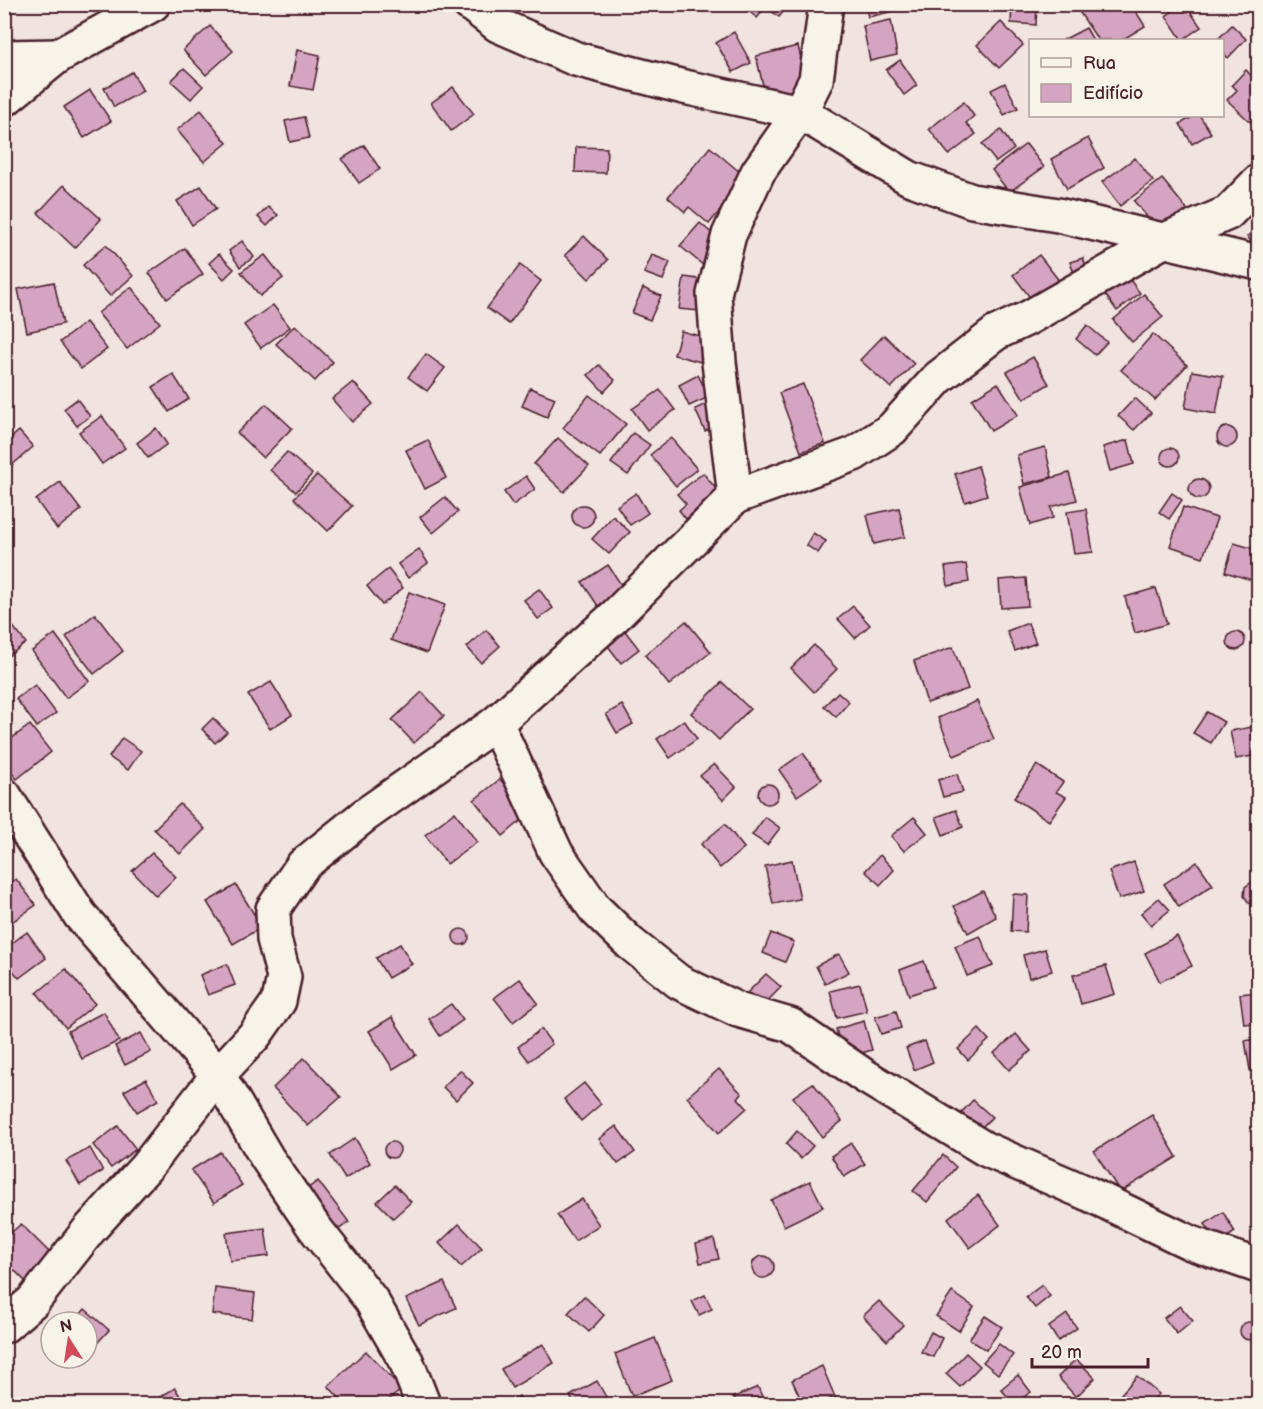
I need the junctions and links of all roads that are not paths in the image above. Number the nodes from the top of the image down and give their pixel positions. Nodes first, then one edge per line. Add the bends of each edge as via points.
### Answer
1 (153, 4) edge
2 (470, 4) edge
3 (826, 4) edge
4 (58, 56) junction
5 (4, 57) edge
6 (4, 100) edge
7 (800, 112) junction
8 (1258, 183) edge
9 (1165, 240) junction
10 (1258, 263) edge
11 (735, 497) junction
12 (496, 723) junction
13 (4, 795) edge
14 (219, 1075) junction
15 (1258, 1266) edge
16 (4, 1326) edge
17 (423, 1404) edge

1 - 4 street
2 - 7 street via 498,25 576,59
3 - 7 street via 816,80
4 - 5 street
4 - 6 street
7 - 9 street via 909,178 972,201 1058,215
7 - 11 street via 758,171 729,236 714,294
8 - 9 street via 1228,213
9 - 10 street
9 - 11 street via 996,333 938,378 892,429 854,454
11 - 12 street via 615,617
12 - 14 street via 365,815 303,865 273,909 274,939 284,977 279,1001
12 - 15 street via 556,853 595,909 680,982 738,1010 790,1025 863,1075 985,1149 1191,1244
13 - 14 street via 80,915
14 - 16 street via 33,1300
14 - 17 street via 267,1158 377,1310 407,1363

